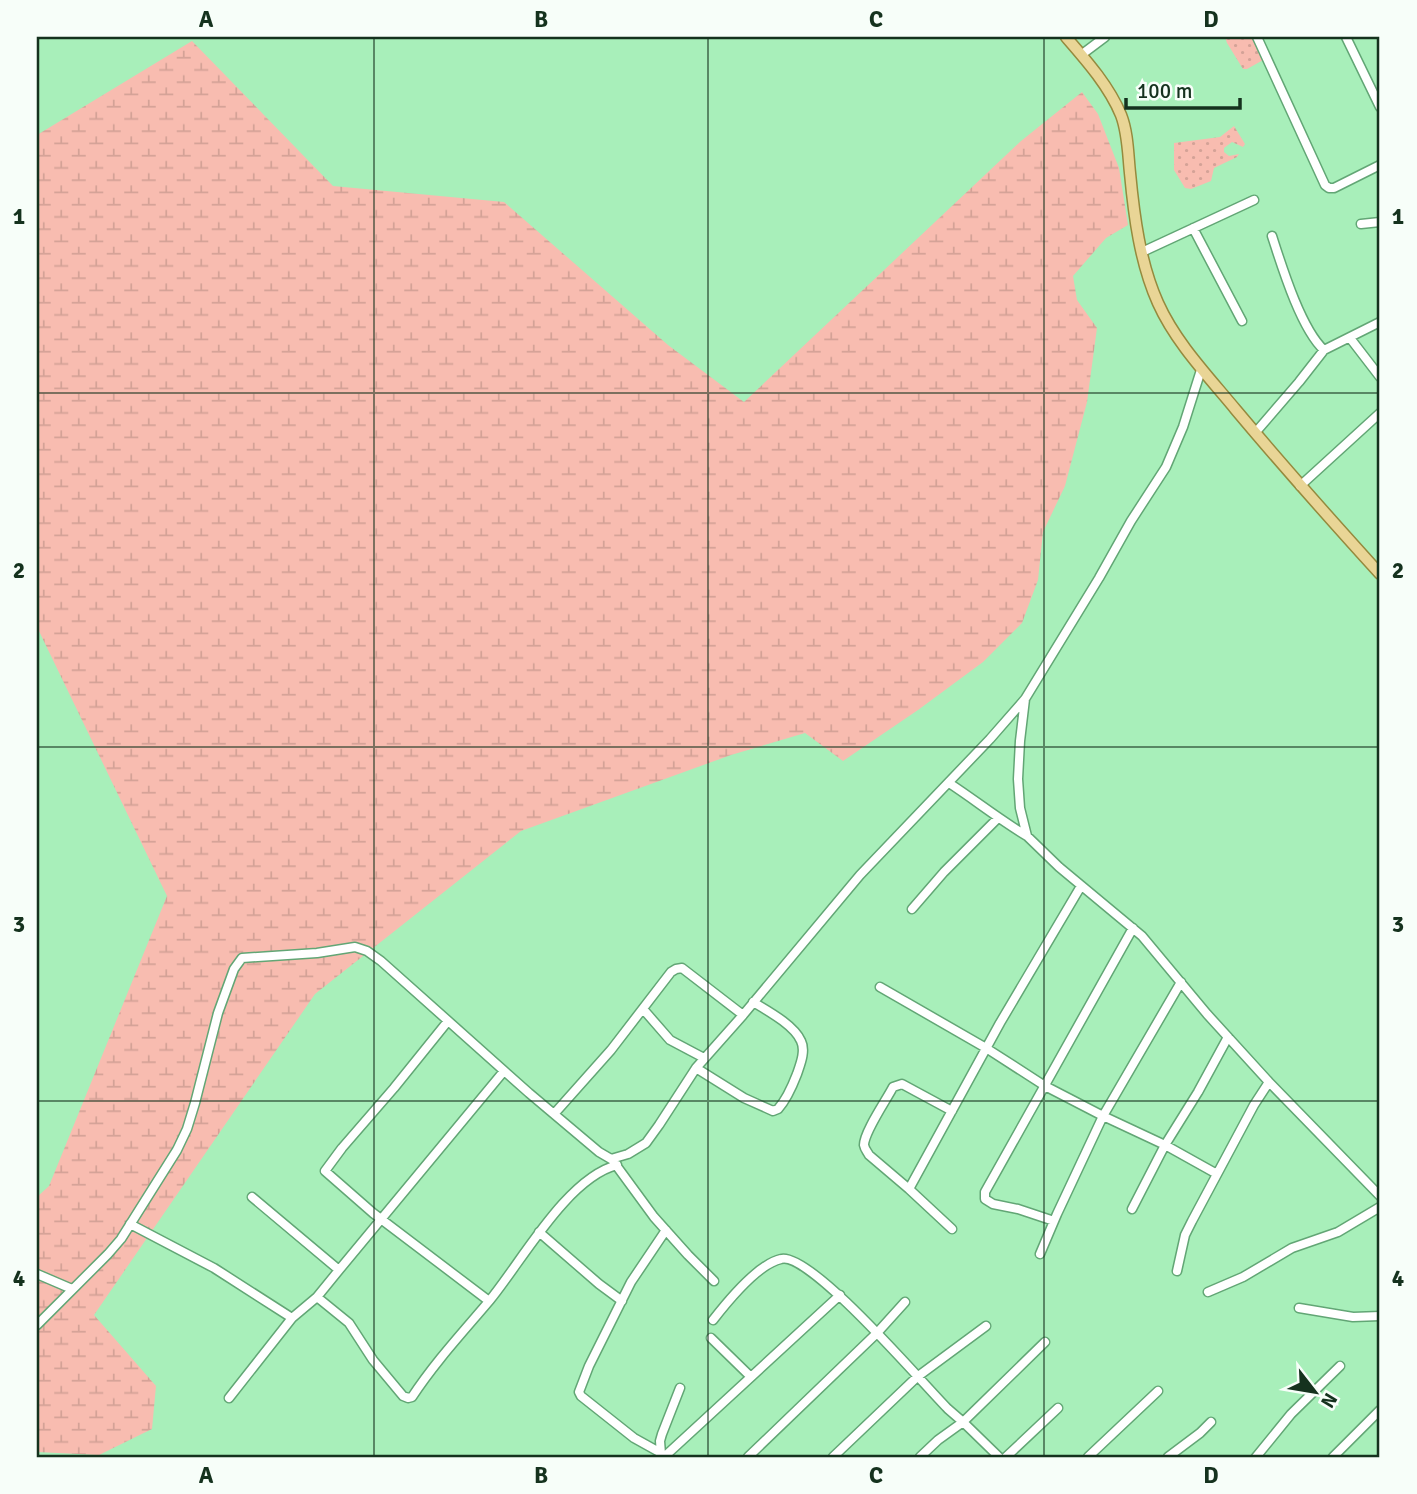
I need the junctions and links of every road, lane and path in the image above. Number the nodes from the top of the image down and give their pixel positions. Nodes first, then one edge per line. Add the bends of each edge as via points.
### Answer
1 (1066, 37) edge
2 (1105, 37) edge
3 (1257, 37) edge
4 (1346, 37) edge
5 (1081, 55) junction
6 (1380, 107) edge
7 (1380, 165) edge
8 (1254, 200) dead end
9 (1380, 222) edge
10 (1362, 224) dead end
11 (1193, 228) junction
12 (1272, 236) dead end
13 (1142, 252) junction
14 (1242, 321) dead end
15 (1380, 322) edge
16 (1350, 338) junction
17 (1324, 350) junction
18 (1201, 370) junction
19 (1380, 377) edge
20 (1380, 413) edge
21 (1255, 433) junction
22 (1300, 486) junction
23 (1380, 574) edge
24 (1025, 699) junction
25 (949, 783) junction
26 (998, 818) junction
27 (1027, 836) junction
28 (1081, 887) junction
29 (912, 909) dead end
30 (1133, 928) junction
31 (1181, 982) junction
32 (880, 987) dead end
33 (753, 1002) junction
34 (643, 1009) junction
35 (743, 1015) junction
36 (447, 1021) junction
37 (1228, 1037) junction
38 (986, 1048) junction
39 (704, 1058) junction
40 (696, 1068) junction
41 (504, 1070) junction
42 (1269, 1082) junction
43 (1045, 1086) junction
44 (953, 1111) junction
45 (554, 1114) junction
46 (1103, 1116) junction
47 (1165, 1145) junction
48 (614, 1162) junction
49 (1217, 1174) junction
50 (909, 1189) junction
51 (1380, 1196) edge
52 (252, 1197) dead end
53 (1380, 1207) edge
54 (1132, 1209) dead end
55 (381, 1219) junction
56 (1054, 1221) junction
57 (130, 1224) junction
58 (952, 1229) dead end
59 (666, 1230) junction
60 (539, 1232) junction
61 (1040, 1254) dead end
62 (339, 1270) junction
63 (1177, 1271) dead end
64 (37, 1274) edge
65 (714, 1281) dead end
66 (72, 1289) junction
67 (1208, 1292) dead end
68 (840, 1295) junction
69 (317, 1297) junction
70 (489, 1301) junction
71 (622, 1301) junction
72 (905, 1302) dead end
73 (1299, 1308) dead end
74 (1380, 1316) edge
75 (292, 1318) junction
76 (713, 1320) dead end
77 (37, 1325) edge
78 (986, 1326) dead end
79 (877, 1333) junction
80 (711, 1338) dead end
81 (1045, 1342) dead end
82 (1340, 1366) dead end
83 (751, 1377) junction
84 (917, 1377) junction
85 (680, 1388) dead end
86 (1158, 1391) dead end
87 (229, 1398) dead end
88 (1058, 1408) dead end
89 (1380, 1410) edge
90 (963, 1422) junction
91 (1211, 1422) dead end
92 (662, 1456) edge
93 (748, 1457) edge
94 (832, 1457) edge
95 (920, 1457) edge
96 (999, 1457) edge
97 (1006, 1457) edge
98 (1088, 1457) edge
99 (1168, 1457) edge
100 (1256, 1457) edge
101 (1333, 1457) edge

1 - 5 main road
2 - 5 street
3 - 7 street via 1325,185 1334,188
4 - 6 street
5 - 13 main road via 1122,117
8 - 11 street
9 - 10 street
11 - 13 street
11 - 14 street
12 - 17 street via 1312,336
13 - 18 main road via 1158,303
15 - 16 street
16 - 17 street
16 - 19 street
17 - 21 street
18 - 21 main road
18 - 24 street via 1166,467
20 - 22 street
21 - 22 main road
22 - 23 main road
24 - 25 street
24 - 27 street via 1018,779
25 - 26 street
25 - 33 street via 860,875
26 - 27 street
26 - 29 street
27 - 28 street
28 - 30 street
28 - 38 street
30 - 31 street
30 - 43 street
31 - 37 street
31 - 46 street
32 - 38 street
33 - 35 street
33 - 40 street via 801,1041 800,1066 778,1109 744,1098
34 - 35 street via 671,972 682,968
34 - 39 street via 670,1040
34 - 45 street
35 - 39 street
36 - 41 street
36 - 55 street via 326,1169
36 - 57 street via 382,961 361,948 242,958 218,1013 187,1129
37 - 42 street
37 - 47 street
38 - 43 street
38 - 44 street
39 - 40 street
40 - 48 street via 646,1143
41 - 45 street
41 - 55 street
42 - 49 street
42 - 51 street
43 - 46 street
43 - 56 street via 985,1199
44 - 50 street
44 - 50 street via 902,1084 893,1087 870,1128 865,1149
45 - 48 street
46 - 47 street
46 - 56 street
47 - 49 street
47 - 54 street
48 - 59 street
48 - 60 street via 575,1191
49 - 63 street via 1185,1235
50 - 58 street
52 - 62 street
53 - 67 street via 1338,1232 1292,1248
55 - 62 street
55 - 70 street
56 - 61 street
57 - 66 street via 108,1254
57 - 75 street via 214,1268
59 - 65 street
59 - 71 street
60 - 70 street
60 - 71 street
62 - 69 street
64 - 66 street
66 - 77 street
68 - 76 street via 813,1273 782,1258 743,1286
68 - 79 street
68 - 83 street
69 - 70 street via 349,1323 387,1379 408,1398
69 - 75 street
71 - 92 street via 579,1392
72 - 79 street
73 - 74 street via 1353,1317
75 - 87 street
78 - 84 street
79 - 84 street
79 - 93 street
80 - 83 street
81 - 90 street
82 - 100 street
83 - 92 street
84 - 90 street
84 - 94 street
85 - 92 street via 660,1441
86 - 98 street
88 - 97 street
89 - 101 street
90 - 95 street
90 - 96 street
91 - 99 street

